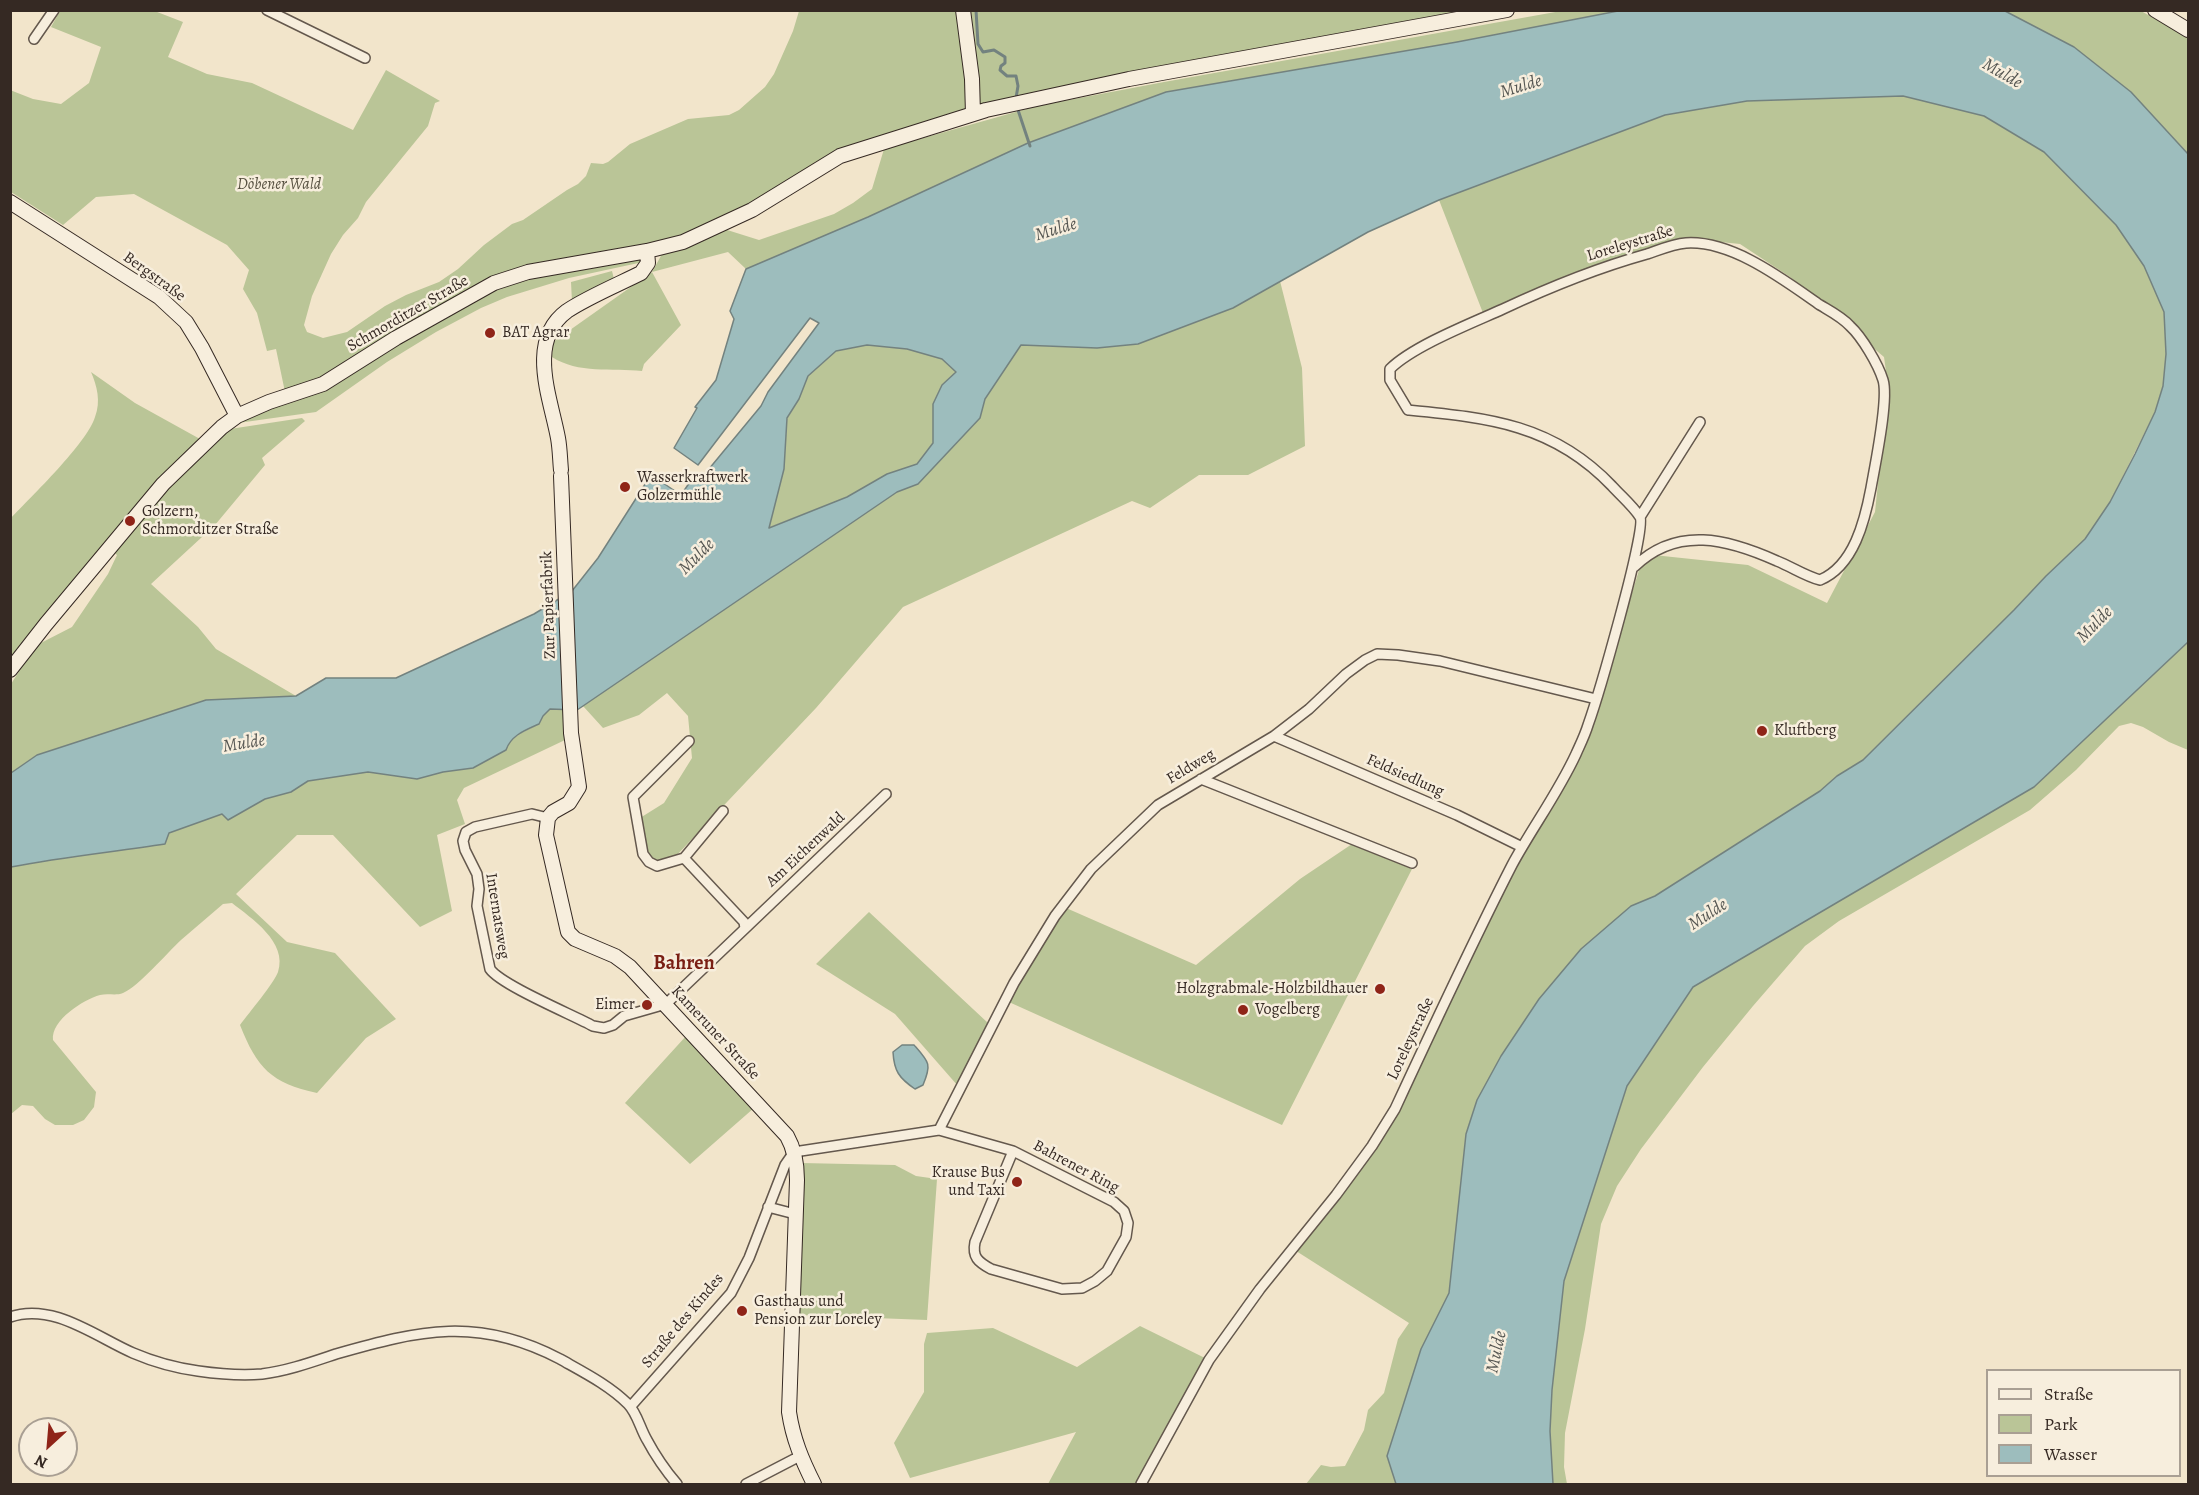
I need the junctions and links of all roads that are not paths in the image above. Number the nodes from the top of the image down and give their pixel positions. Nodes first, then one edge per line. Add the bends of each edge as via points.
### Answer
1 (54, 10) edge
2 (267, 10) edge
3 (963, 10) edge
4 (1507, 10) edge
5 (2155, 10) edge
6 (2188, 30) edge
7 (34, 39) dead end
8 (365, 58) dead end
9 (973, 114) junction
10 (10, 201) edge
11 (647, 251) junction
12 (237, 416) junction
13 (1700, 422) dead end
14 (1640, 517) junction
15 (1634, 567) junction
16 (10, 670) edge
17 (1596, 699) junction
18 (1275, 736) junction
19 (688, 741) dead end
20 (1201, 779) junction
21 (886, 794) dead end
22 (723, 811) dead end
23 (548, 818) junction
24 (1522, 847) junction
25 (684, 858) junction
26 (1412, 863) dead end
27 (745, 928) junction
28 (666, 1004) junction
29 (939, 1130) junction
30 (1013, 1151) junction
31 (794, 1152) junction
32 (768, 1207) junction
33 (795, 1214) junction
34 (10, 1317) edge
35 (630, 1406) junction
36 (800, 1456) junction
37 (677, 1485) edge
38 (746, 1485) edge
39 (814, 1485) edge
40 (1141, 1485) edge

1 - 7 street
2 - 8 street
3 - 9 street
4 - 9 street, Schmorditzer Straße via 1129,79
5 - 6 street
9 - 11 street, Schmorditzer Straße via 840,156 752,210 699,236
10 - 12 street, Bergstraße via 159,297 186,322
11 - 12 street, Schmorditzer Straße via 503,279 323,384
11 - 23 street, Zur Papierfabrik via 648,263 641,273 566,312 552,326 546,342 544,368 559,440 571,734 579,787 569,803
12 - 16 street, Schmorditzer Straße via 163,484
13 - 14 street, Loreleystraße
14 - 15 street, Loreleystraße
14 - 15 street, Loreleystraße via 1603,477 1558,444 1511,425 1408,410 1390,380 1390,369 1415,351 1554,285 1684,243 1706,243 1755,263 1851,326 1875,360 1884,381 1884,401 1867,512 1846,558 1820,580 1752,551 1700,540 1658,548
15 - 17 street, Loreleystraße
17 - 18 street, Feldweg via 1440,661 1377,654 1346,674
17 - 24 street, Loreleystraße via 1575,757
18 - 20 street, Feldweg
18 - 24 street, Feldsiedlung
19 - 25 street via 633,797 643,854 649,862 657,866
20 - 26 street
20 - 29 street, Feldweg via 1137,823 1068,897 1014,983
21 - 27 street, Am Eichenwald
22 - 25 street
23 - 28 street, Kameruner Straße via 546,835 568,932 630,966
23 - 28 street, Internatsweg via 532,814 475,826 465,835 465,850 477,874 477,906 490,969 508,984 593,1026 604,1028 624,1016
24 - 40 street, Loreleystraße via 1384,1128 1209,1360
25 - 27 street via 744,922
27 - 28 street, Am Eichenwald
28 - 31 street, Kameruner Straße via 787,1136
29 - 30 street, Bahrener Ring
29 - 31 street, Bahrener Ring
30 - 30 street, Bahrener Ring via 975,1242 975,1258 991,1269 1062,1289 1082,1288 1095,1281 1107,1271 1126,1237 1128,1222 1124,1211 1076,1181
31 - 32 street, Straße des Kindes
31 - 33 street
32 - 33 street
32 - 35 street, Straße des Kindes via 730,1293
33 - 36 street via 789,1412
34 - 35 street via 37,1313 58,1317 147,1358 186,1369 248,1375 280,1371 388,1339 425,1333 492,1333 562,1360 618,1394
35 - 37 street
36 - 38 street
36 - 39 street

